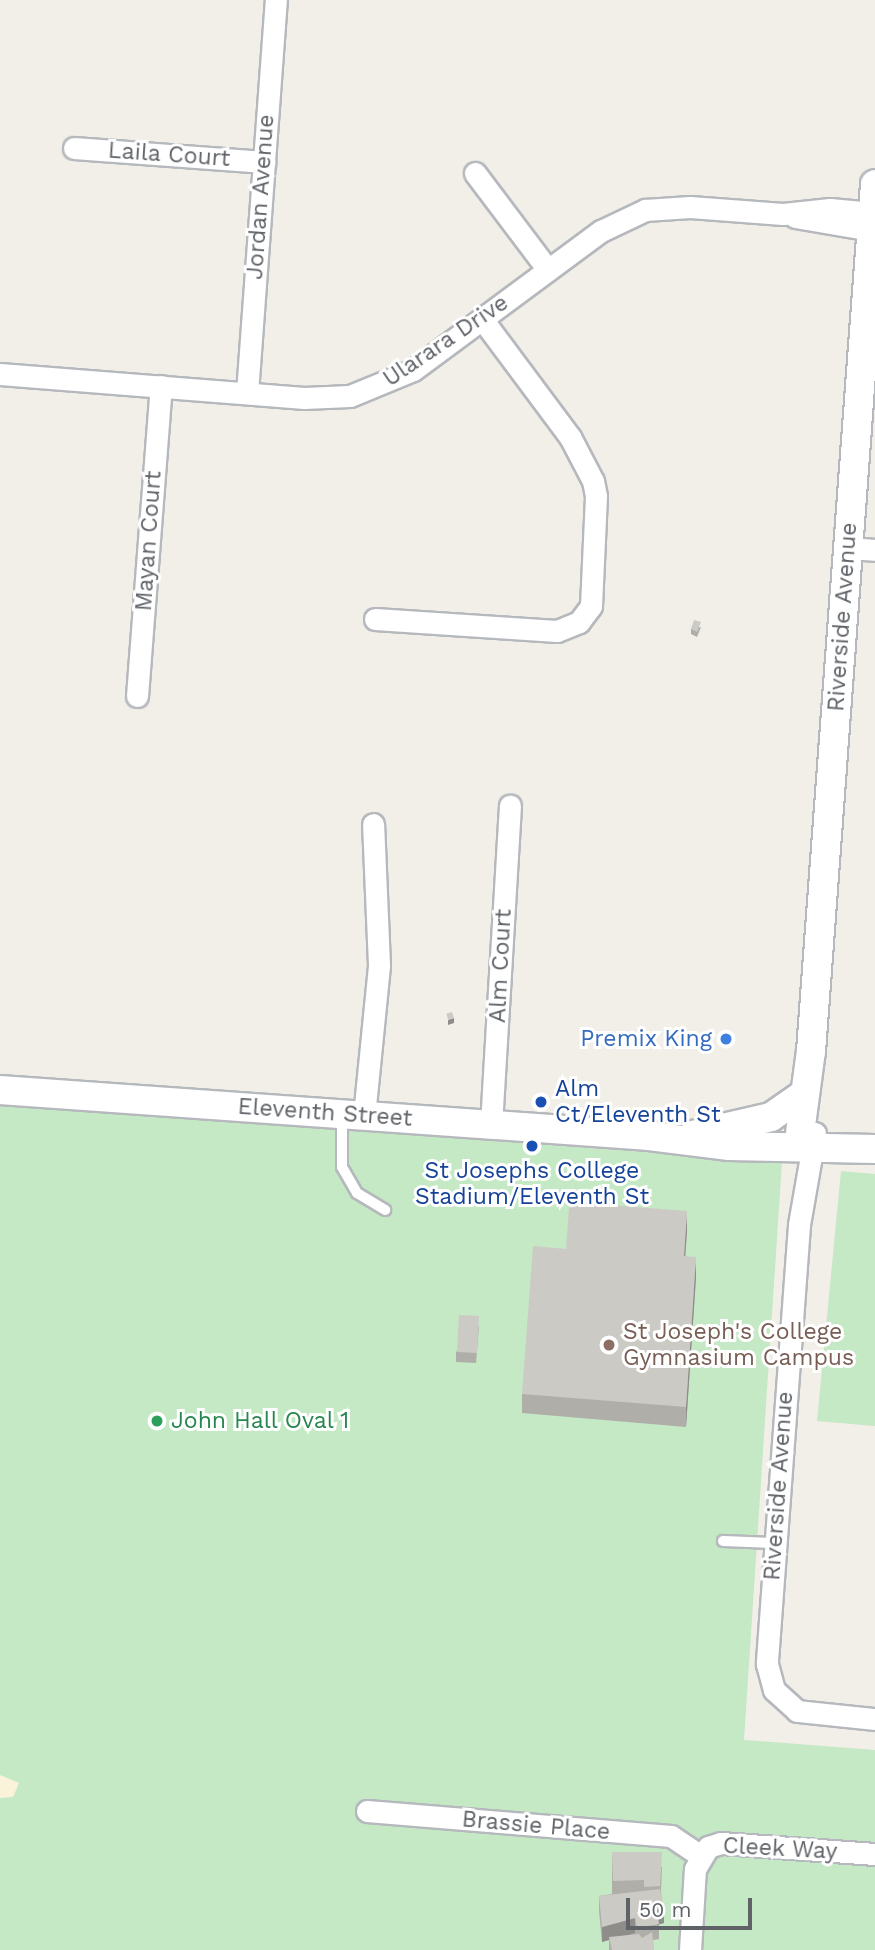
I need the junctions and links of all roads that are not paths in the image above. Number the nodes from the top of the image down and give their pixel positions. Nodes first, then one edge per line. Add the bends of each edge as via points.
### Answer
1 (276, 0) edge
2 (74, 148) dead end
3 (264, 162) junction
4 (475, 173) dead end
5 (875, 184) edge
6 (872, 221) junction
7 (548, 270) junction
8 (482, 319) junction
9 (0, 374) edge
10 (161, 386) junction
11 (247, 393) junction
12 (861, 549) edge
13 (375, 619) dead end
14 (137, 696) dead end
15 (510, 806) dead end
16 (373, 824) dead end
17 (811, 1051) junction
18 (0, 1090) edge
19 (803, 1095) junction
20 (353, 1115) junction
21 (491, 1125) junction
22 (690, 1135) junction
23 (875, 1135) edge
24 (649, 1136) junction
25 (807, 1141) junction
26 (875, 1149) edge
27 (385, 1210) dead end
28 (723, 1541) dead end
29 (774, 1543) junction
30 (875, 1719) edge
31 (368, 1811) dead end
32 (875, 1854) edge
33 (699, 1855) junction
34 (690, 1950) edge

1 - 3 street, Jordan Avenue
2 - 3 street, Laila Court
3 - 11 street, Jordan Avenue
4 - 7 street
5 - 6 main road, Riverside Avenue
6 - 7 street, Ularara Drive via 826,225 783,214 690,207 645,210 601,231
6 - 12 main road, Riverside Avenue
7 - 8 street, Ularara Drive
8 - 11 street, Ularara Drive via 413,370 368,392 328,398
8 - 13 street via 570,437 593,481 591,606 579,622 557,631
9 - 10 street, Ularara Drive
10 - 11 street, Ularara Drive
10 - 14 street, Mayan Court
12 - 17 main road, Riverside Avenue
15 - 21 street, Alm Court
16 - 20 street via 379,965
17 - 19 main road, Riverside Avenue
17 - 25 main road, Riverside Avenue
18 - 20 main road, Eleventh Street
19 - 22 main road via 771,1117
19 - 25 main road, Riverside Avenue
20 - 21 main road, Eleventh Street
20 - 27 lane via 342,1167 357,1193
21 - 24 main road, Eleventh Street
22 - 24 main road, Eleventh Street
22 - 25 main road, Eleventh Street
23 - 25 main road, Eleventh Street
24 - 25 main road, Eleventh Street
25 - 26 main road, Eleventh Street
25 - 29 street, Riverside Avenue
28 - 29 lane
29 - 30 street, Riverside Avenue via 767,1664 774,1689 783,1700 807,1713
31 - 33 street, Brassie Place via 671,1836
32 - 33 street, Cleek Way via 721,1843
33 - 34 street, Cleek Way

